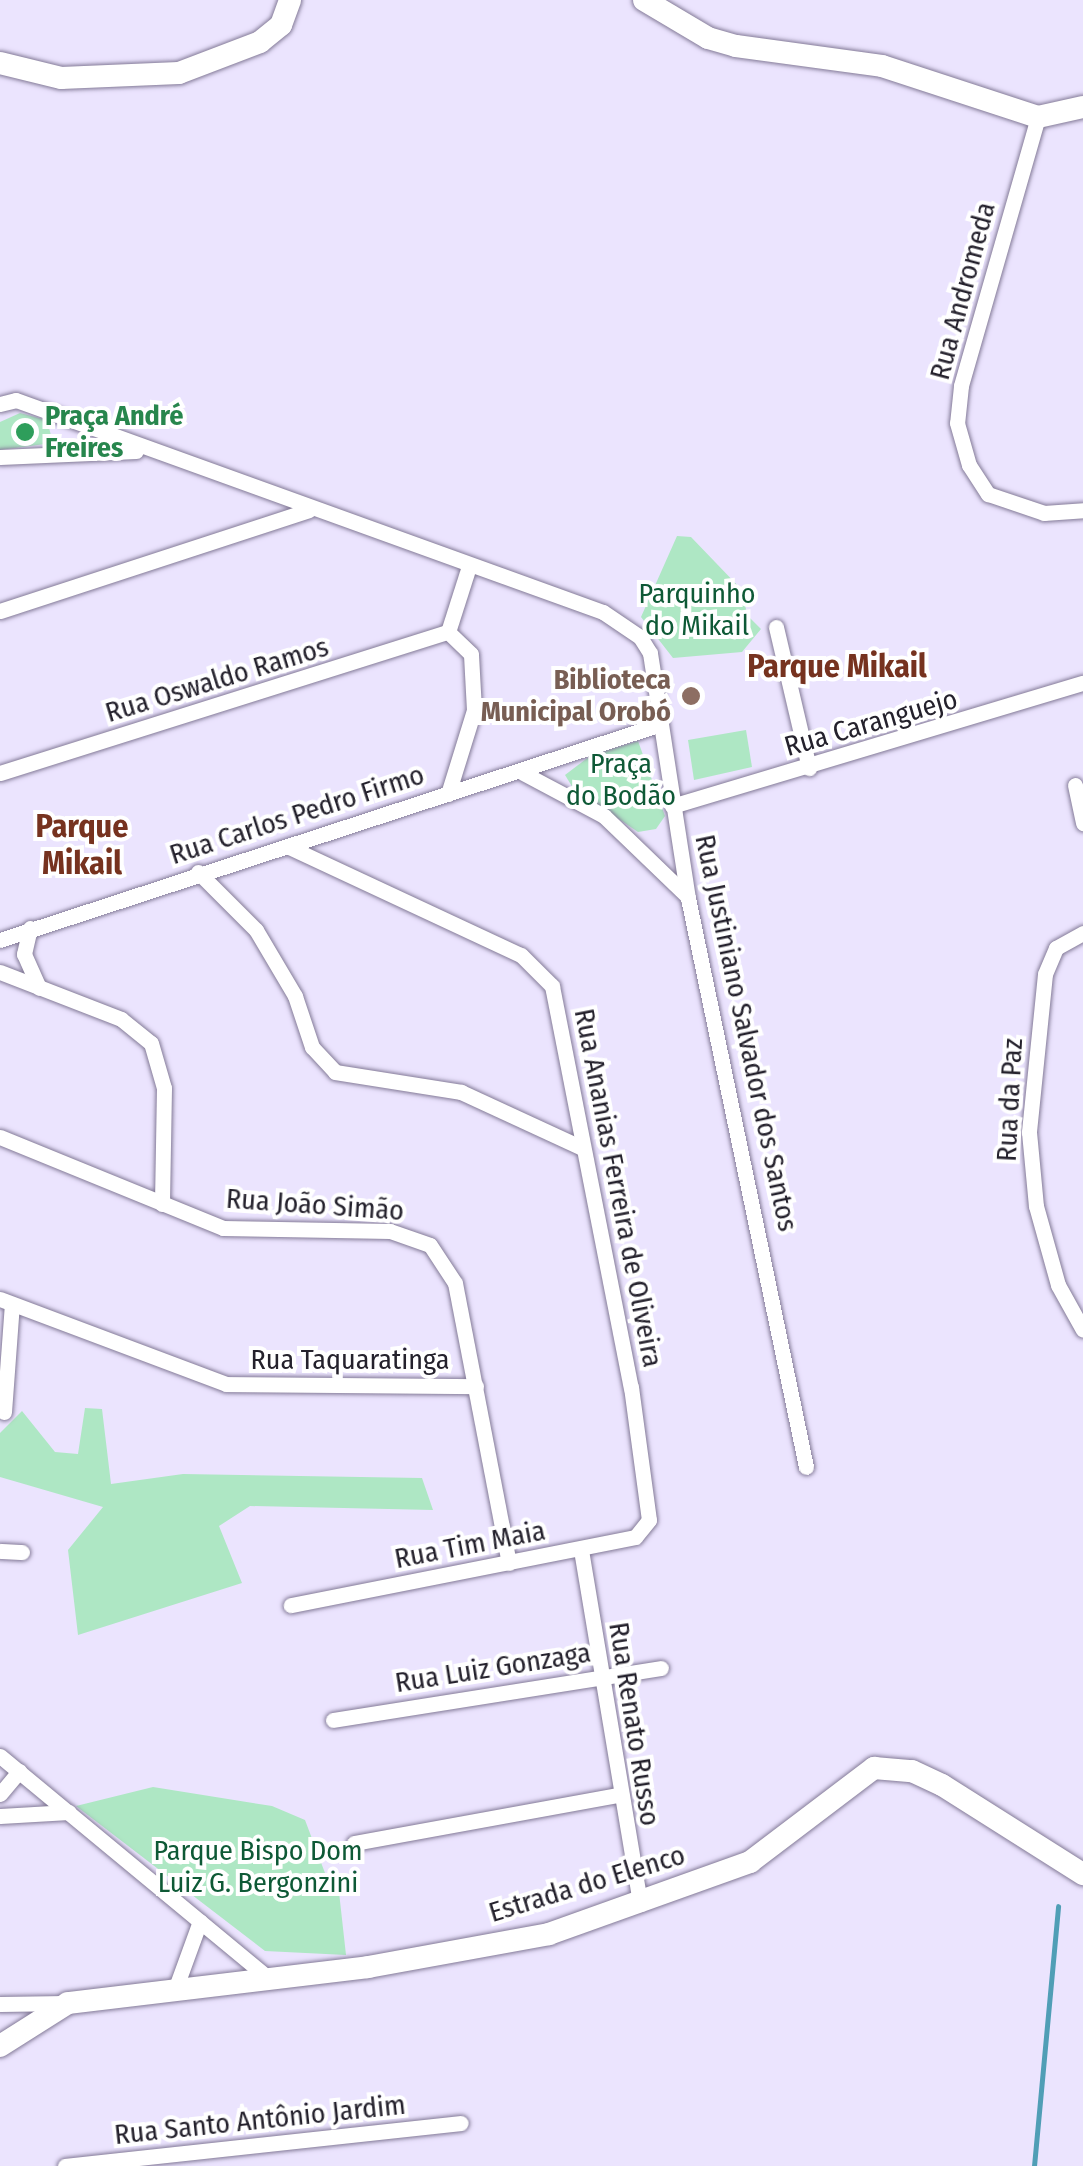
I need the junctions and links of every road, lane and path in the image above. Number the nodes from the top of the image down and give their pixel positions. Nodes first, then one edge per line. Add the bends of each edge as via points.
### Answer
1 (290, 0) edge
2 (644, 0) edge
3 (0, 63) edge
4 (1083, 106) edge
5 (1038, 117) junction
6 (0, 404) edge
7 (145, 450) junction
8 (0, 456) edge
9 (308, 510) junction
10 (1083, 510) edge
11 (469, 566) junction
12 (0, 611) edge
13 (776, 627) dead end
14 (448, 632) junction
15 (1083, 683) edge
16 (660, 724) junction
17 (809, 768) junction
18 (0, 773) edge
19 (524, 773) junction
20 (1075, 785) dead end
21 (448, 794) junction
22 (672, 806) junction
23 (1083, 823) edge
24 (289, 847) junction
25 (198, 872) junction
26 (688, 898) junction
27 (30, 928) junction
28 (1083, 934) edge
29 (0, 940) edge
30 (0, 972) edge
31 (38, 988) junction
32 (0, 1137) edge
33 (582, 1148) junction
34 (162, 1204) junction
35 (6, 1302) edge
36 (1083, 1330) edge
37 (476, 1386) junction
38 (4, 1412) dead end
39 (806, 1467) dead end
40 (649, 1520) joint
41 (581, 1550) junction
42 (0, 1551) edge
43 (22, 1552) dead end
44 (509, 1563) junction
45 (292, 1605) dead end
46 (661, 1668) dead end
47 (601, 1675) junction
48 (333, 1720) dead end
49 (0, 1756) edge
50 (19, 1771) junction
51 (0, 1794) edge
52 (618, 1795) junction
53 (69, 1812) junction
54 (0, 1816) edge
55 (354, 1844) dead end
56 (1083, 1874) edge
57 (640, 1904) junction
58 (200, 1921) junction
59 (266, 1977) junction
60 (176, 1987) junction
61 (68, 2003) junction
62 (0, 2004) edge
63 (0, 2046) edge
64 (460, 2123) dead end
65 (244, 2150) junction
66 (64, 2166) edge
67 (235, 2166) edge

1 - 3 street via 281,26 260,42 178,73 61,78
2 - 5 street via 708,38 882,66
4 - 5 street
5 - 10 street, Rua Andromeda via 960,386 958,422 968,466 988,494 1044,513
6 - 7 street, Rua Justiniano Salvador dos Santos via 16,400
7 - 8 street
7 - 9 street, Rua Justiniano Salvador dos Santos
9 - 11 street, Rua Justiniano Salvador dos Santos
9 - 12 street
11 - 14 street
11 - 16 street, Rua Justiniano Salvador dos Santos via 626,624 650,653
13 - 17 street
14 - 18 street, Rua Oswaldo Ramos
14 - 21 street via 470,654 476,677 468,738
15 - 17 street, Rua Caranguejo
16 - 19 street, Rua Carlos Pedro Firmo
16 - 22 street, Rua Justiniano Salvador dos Santos
17 - 22 street, Rua Caranguejo
19 - 21 street, Rua Carlos Pedro Firmo
19 - 26 street via 604,816
20 - 23 street
21 - 24 street, Rua Carlos Pedro Firmo
22 - 26 street, Rua Justiniano Salvador dos Santos
24 - 25 street, Rua Carlos Pedro Firmo
24 - 33 street, Rua Ananias Ferreira de Oliveira via 540,969 557,1005
25 - 27 street, Rua Carlos Pedro Firmo
25 - 33 street via 256,930 295,996 312,1047 335,1072 461,1092
26 - 39 street, Rua Justiniano Salvador dos Santos via 773,1281
27 - 29 street, Rua Carlos Pedro Firmo
27 - 31 street via 24,954
28 - 36 street, Rua da Paz via 1056,948 1045,974 1030,1146 1036,1206 1058,1284
30 - 31 street
31 - 34 street via 136,1027 151,1043 164,1088
32 - 34 street, Rua João Simão
33 - 40 street, Rua Ananias Ferreira de Oliveira via 631,1386
34 - 37 street, Rua João Simão via 223,1228 390,1232 430,1245 455,1283
35 - 37 street, Rua Taquaratinga via 226,1384
35 - 38 street
37 - 44 street, Rua João Simão
40 - 41 street, Rua Tim Maia via 635,1538
41 - 44 street, Rua Tim Maia
41 - 47 street, Rua Renato Russo
42 - 43 street
44 - 45 street, Rua Tim Maia
46 - 47 street, Rua Luiz Gonzaga
47 - 48 street, Rua Luiz Gonzaga
47 - 52 street, Rua Renato Russo
49 - 50 street
50 - 51 street
50 - 53 street
52 - 55 street
52 - 57 street, Rua Renato Russo
53 - 54 street
53 - 58 street
56 - 57 street, Estrada do Elenco via 942,1784 892,1767 856,1777 750,1862
57 - 59 street, Estrada do Elenco via 549,1934 446,1956
58 - 59 street
58 - 60 street
59 - 60 street, Estrada do Elenco
60 - 61 street, Estrada do Elenco
61 - 62 street
61 - 63 street, Estrada do Elenco
64 - 65 street, Rua Santo Antônio Jardim
65 - 66 street, Rua Santo Antônio Jardim
65 - 67 street

